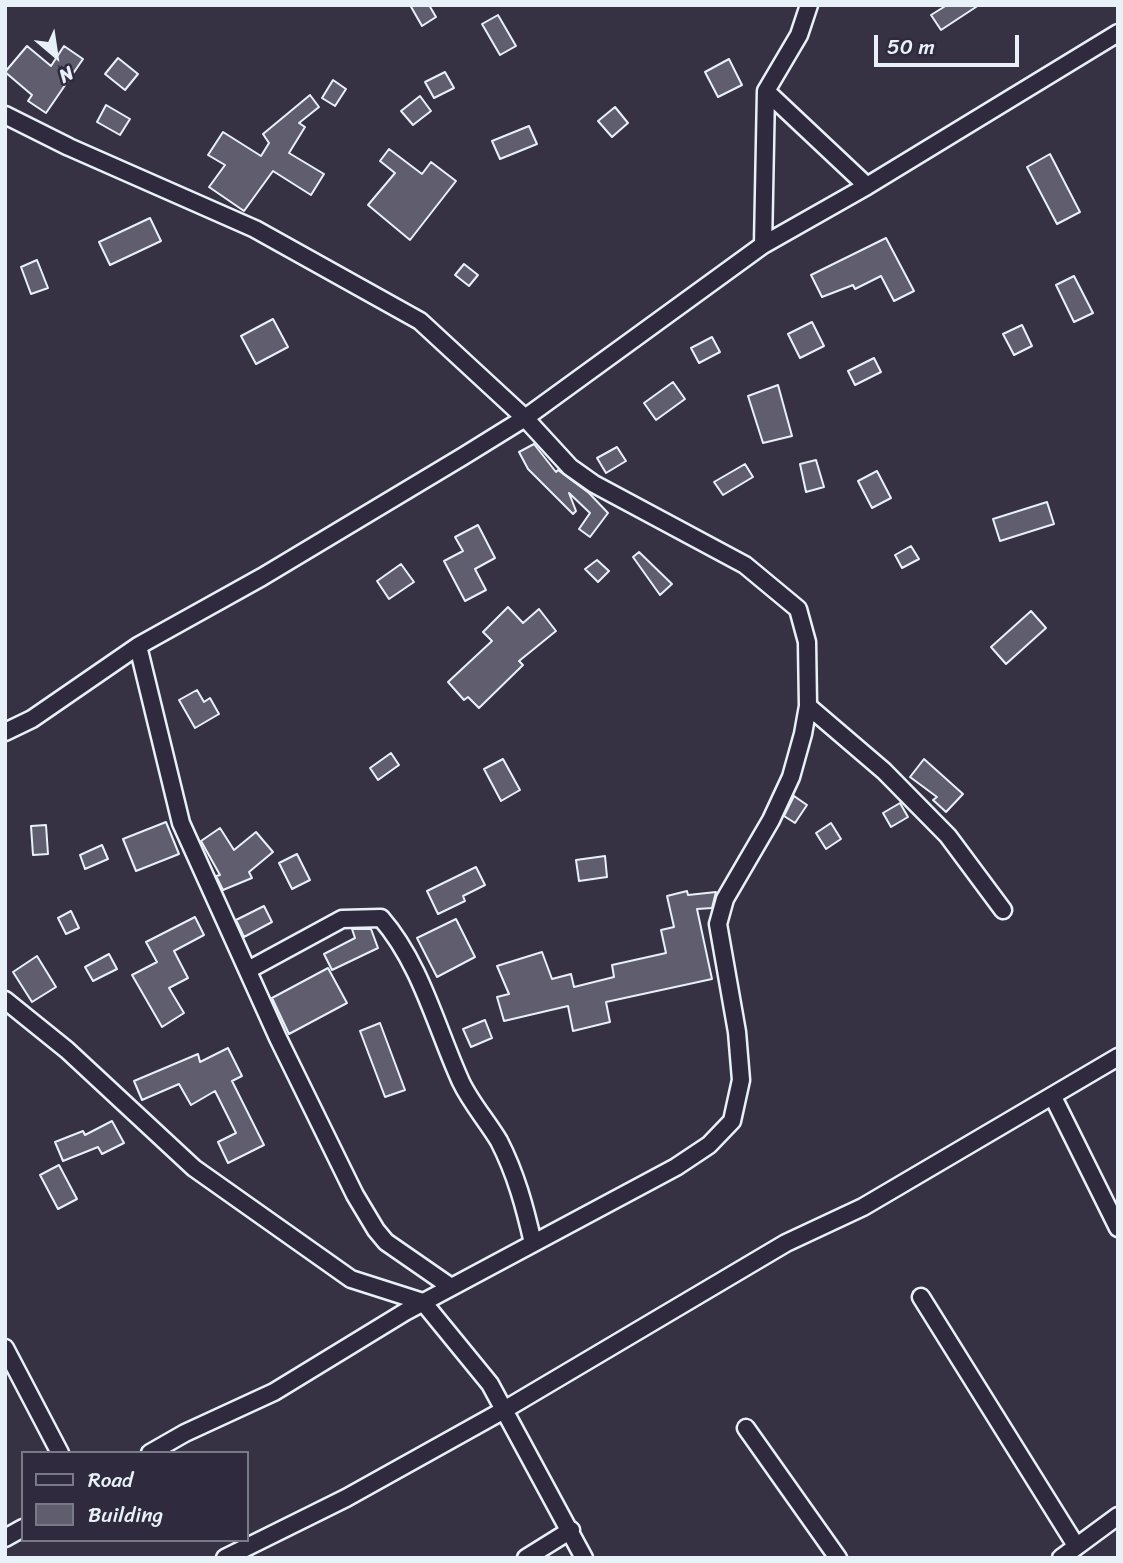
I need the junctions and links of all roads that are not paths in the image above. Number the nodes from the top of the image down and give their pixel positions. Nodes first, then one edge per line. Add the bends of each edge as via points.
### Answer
1 (809, 5) edge
2 (1118, 33) edge
3 (766, 91) junction
4 (5, 115) edge
5 (867, 186) junction
6 (763, 245) junction
7 (524, 418) junction
8 (138, 646) junction
9 (808, 706) junction
10 (5, 732) edge
11 (1003, 910) dead end
12 (250, 969) junction
13 (5, 1000) edge
14 (1118, 1058) edge
15 (1053, 1097) junction
16 (1118, 1228) edge
17 (533, 1243) junction
18 (452, 1287) junction
19 (921, 1297) dead end
20 (424, 1302) junction
21 (5, 1348) edge
22 (505, 1410) junction
23 (746, 1428) dead end
24 (59, 1451) edge
25 (154, 1451) edge
26 (1118, 1516) edge
27 (21, 1529) edge
28 (572, 1530) junction
29 (5, 1538) edge
30 (1075, 1544) junction
31 (225, 1558) edge
32 (526, 1558) edge
33 (584, 1558) edge
34 (838, 1558) edge
35 (1061, 1558) edge

1 - 3 street via 799,35
2 - 5 street
3 - 5 street
3 - 6 street
4 - 7 street via 255,229 420,321
5 - 6 street
6 - 7 street
7 - 8 street via 262,578
7 - 9 street via 570,467 594,484 745,565 798,609 807,642
8 - 10 street via 32,719
8 - 12 street via 181,822
9 - 11 street via 884,771 948,836
9 - 17 street via 791,777 772,820 725,899 718,923 741,1080 732,1121 709,1145 676,1167
12 - 17 street via 342,919 381,918 395,934 430,1005 465,1090 498,1141 522,1194
12 - 18 street via 316,1116 376,1230 386,1242
13 - 20 street via 67,1050 194,1168 351,1279
14 - 15 street
15 - 16 street
15 - 22 street via 863,1207 786,1243
17 - 18 street
18 - 20 street
19 - 30 street
20 - 22 street via 490,1384
20 - 25 street via 274,1392
21 - 24 street
22 - 28 street
22 - 31 street
23 - 34 street
26 - 30 street
27 - 29 street
28 - 32 street
28 - 33 street
30 - 35 street

